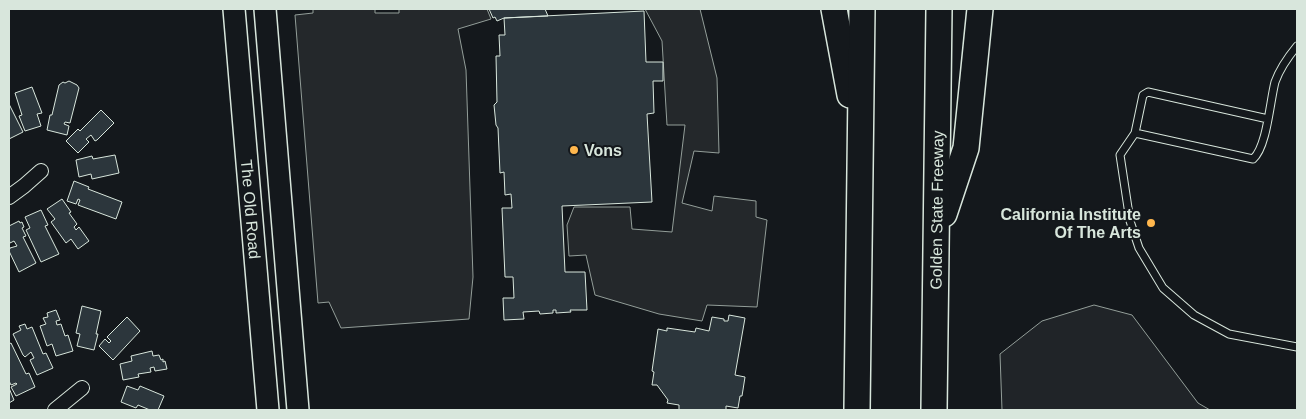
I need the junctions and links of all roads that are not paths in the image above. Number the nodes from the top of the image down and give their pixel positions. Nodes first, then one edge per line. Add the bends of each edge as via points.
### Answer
1 (234, 9) edge
2 (266, 9) edge
3 (834, 9) edge
4 (862, 9) edge
5 (939, 9) edge
6 (980, 9) edge
7 (1297, 46) edge
8 (1268, 118) junction
9 (1135, 133) junction
10 (860, 152) junction
11 (42, 171) dead end
12 (9, 197) edge
13 (937, 235) junction
14 (1297, 347) edge
15 (82, 388) dead end
16 (55, 410) edge
17 (268, 410) edge
18 (298, 410) edge
19 (858, 410) edge
20 (934, 410) edge

1 - 17 main road, The Old Road
2 - 18 main road, The Old Road
3 - 10 highway
4 - 10 highway
5 - 13 highway, Golden State Freeway
6 - 13 highway via 966,148
7 - 8 lane via 1275,82
8 - 9 lane via 1258,154 1253,159
8 - 9 lane via 1148,92 1143,95
9 - 14 lane via 1120,155 1130,221 1139,248 1163,288 1194,315 1229,334
10 - 19 highway
11 - 12 street
13 - 20 highway, Golden State Freeway
15 - 16 street

